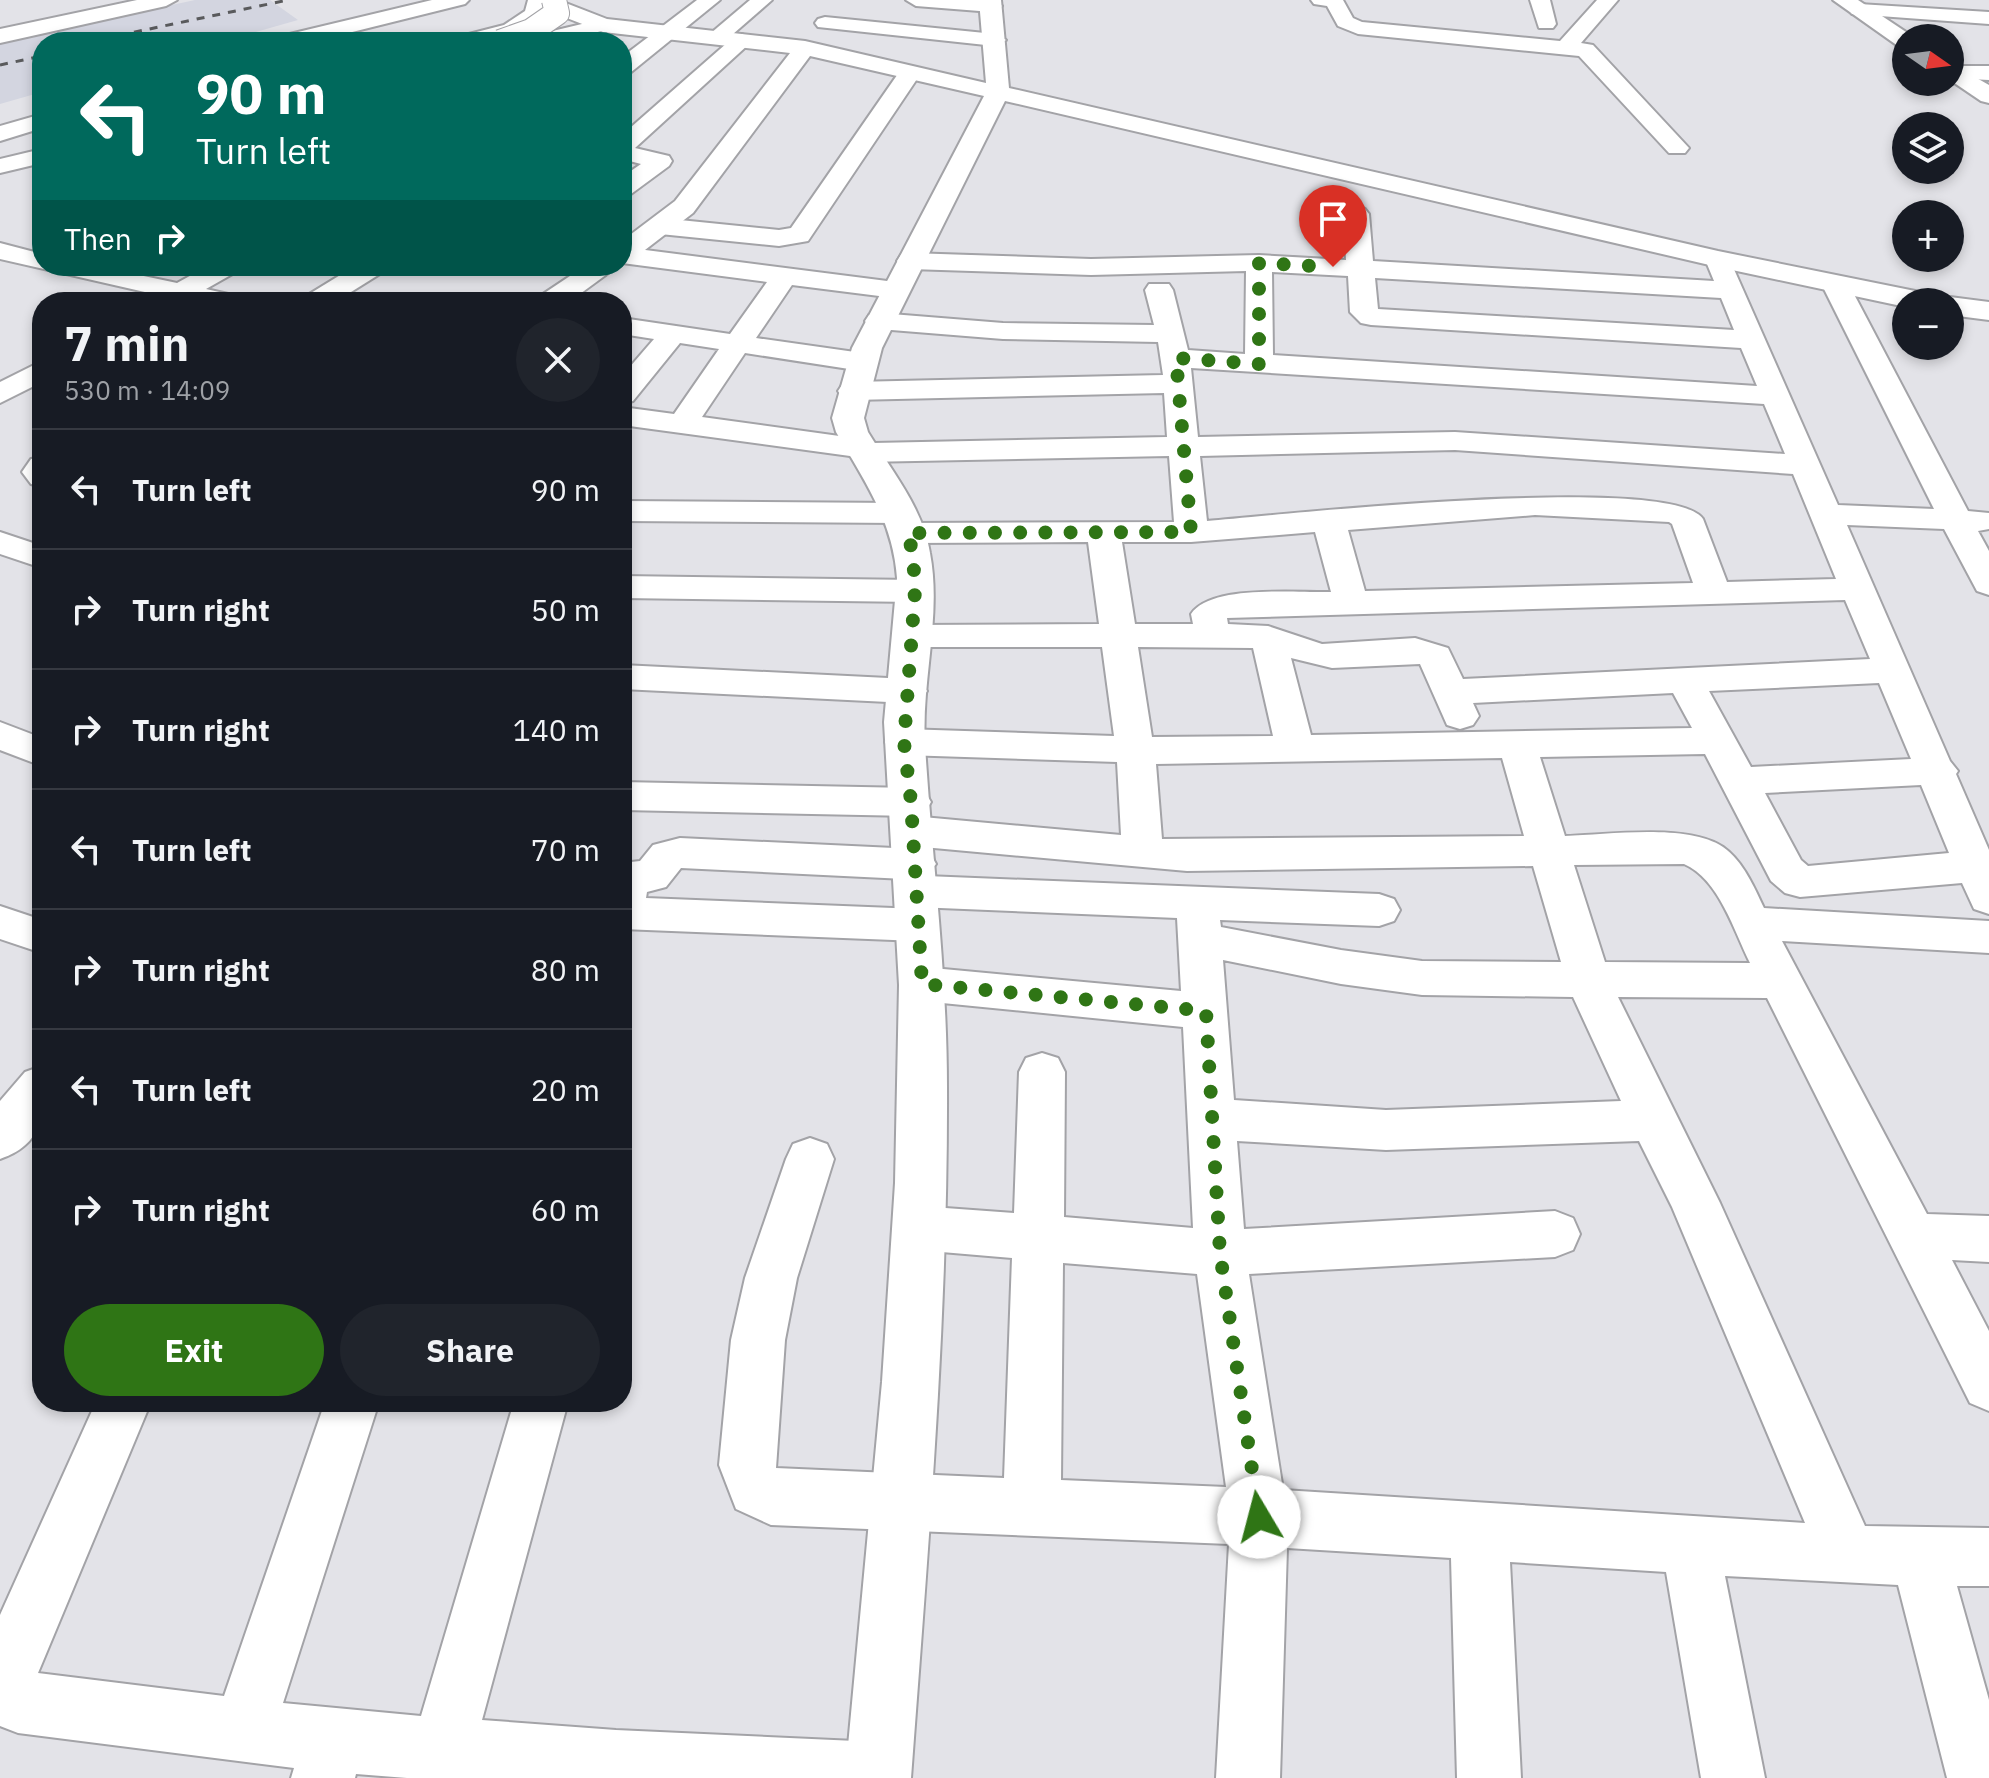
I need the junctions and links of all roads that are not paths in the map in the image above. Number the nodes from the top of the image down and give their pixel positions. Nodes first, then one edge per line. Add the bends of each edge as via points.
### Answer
1 (112, 0) edge
2 (135, 0) edge
3 (166, 0) edge
4 (429, 0) edge
5 (458, 0) edge
6 (533, 0) edge
7 (539, 0) edge
8 (554, 0) edge
9 (710, 0) edge
10 (762, 0) edge
11 (844, 0) edge
12 (916, 0) edge
13 (1321, 0) edge
14 (1540, 0) edge
15 (1608, 0) edge
16 (991, 3) edge
17 (1852, 5) edge
18 (1989, 18) edge
19 (48, 22) junction
20 (825, 23) junction
21 (1546, 24) dead end
22 (603, 25) junction
23 (0, 26) edge
24 (670, 31) junction
25 (289, 32) edge
26 (322, 32) edge
27 (504, 32) edge
28 (524, 32) edge
29 (573, 32) edge
30 (1892, 32) edge
31 (0, 36) edge
32 (730, 38) junction
33 (995, 40) junction
34 (1566, 47) junction
35 (805, 48) junction
36 (632, 60) edge
37 (1964, 72) edge
38 (910, 73) junction
39 (1989, 73) edge
40 (1964, 80) edge
41 (998, 91) junction
42 (1989, 96) edge
43 (32, 124) edge
44 (0, 134) edge
45 (632, 140) edge
46 (1677, 148) dead end
47 (632, 153) edge
48 (32, 158) edge
49 (0, 166) edge
50 (632, 182) edge
51 (1333, 206) dead end
52 (660, 226) junction
53 (632, 247) edge
54 (0, 251) edge
55 (632, 255) edge
56 (32, 259) edge
57 (1259, 263) junction
58 (1360, 269) junction
59 (785, 275) junction
60 (1724, 275) junction
61 (102, 276) edge
62 (209, 276) edge
63 (358, 276) edge
64 (589, 276) edge
65 (1518, 279) junction
66 (1836, 285) junction
67 (1159, 290) dead end
68 (895, 291) junction
69 (155, 292) edge
70 (181, 292) edge
71 (332, 292) edge
72 (565, 292) edge
73 (1892, 296) edge
74 (1964, 308) edge
75 (1989, 311) edge
76 (632, 327) edge
77 (1531, 327) junction
78 (674, 333) junction
79 (1752, 340) junction
80 (737, 342) junction
81 (1175, 359) junction
82 (1259, 364) junction
83 (32, 376) edge
84 (857, 376) junction
85 (1546, 381) junction
86 (632, 383) edge
87 (1104, 385) junction
88 (1016, 387) junction
89 (0, 394) edge
90 (1776, 396) junction
91 (632, 417) edge
92 (682, 424) junction
93 (1184, 446) junction
94 (1108, 447) junction
95 (1017, 449) junction
96 (862, 450) junction
97 (1655, 454) junction
98 (1805, 465) junction
99 (632, 511) edge
100 (1670, 512) junction
101 (1827, 514) junction
102 (1956, 520) junction
103 (1329, 521) junction
104 (1989, 521) edge
105 (903, 523) junction
106 (1191, 532) junction
107 (1104, 534) junction
108 (0, 542) edge
109 (32, 554) edge
110 (1989, 584) edge
111 (632, 587) edge
112 (1858, 589) junction
113 (915, 591) junction
114 (1714, 592) junction
115 (1351, 602) junction
116 (1212, 635) junction
117 (912, 636) junction
118 (1119, 636) junction
119 (1268, 637) junction
120 (1892, 670) junction
121 (632, 677) edge
122 (1685, 680) junction
123 (908, 691) junction
124 (1450, 692) junction
125 (0, 735) edge
126 (1718, 741) junction
127 (904, 742) junction
128 (1495, 746) junction
129 (1295, 748) junction
130 (32, 749) edge
131 (1135, 750) junction
132 (1938, 771) junction
133 (1739, 781) junction
134 (632, 798) edge
135 (1549, 852) junction
136 (1143, 853) junction
137 (914, 863) junction
138 (632, 877) edge
139 (1983, 882) edge
140 (1379, 910) dead end
141 (632, 911) edge
142 (1199, 921) junction
143 (0, 922) edge
144 (1751, 923) junction
145 (32, 933) edge
146 (1989, 937) edge
147 (1588, 980) junction
148 (1780, 981) junction
149 (922, 984) junction
150 (1206, 1011) junction
151 (1042, 1072) dead end
152 (32, 1098) edge
153 (1212, 1119) junction
154 (1653, 1120) junction
155 (0, 1138) edge
156 (810, 1159) dead end
157 (918, 1228) junction
158 (1555, 1234) dead end
159 (1915, 1236) junction
160 (1039, 1238) junction
161 (1989, 1239) edge
162 (1220, 1253) junction
163 (1989, 1385) edge
164 (120, 1412) edge
165 (349, 1412) edge
166 (538, 1412) edge
167 (902, 1500) junction
168 (1032, 1506) junction
169 (1259, 1517) junction
170 (1479, 1530) junction
171 (1690, 1544) junction
172 (1848, 1555) junction
173 (1920, 1557) junction
174 (1989, 1557) edge
175 (244, 1728) junction
176 (443, 1748) junction
177 (328, 1759) edge
178 (614, 1770) edge
179 (878, 1776) edge
180 (1248, 1778) edge
181 (1489, 1778) edge
182 (1733, 1778) edge
183 (1979, 1778) edge

1 - 23 main road
2 - 19 main road
3 - 19 main road
4 - 25 main road
5 - 26 main road
6 - 27 main road via 535,14
7 - 22 main road
8 - 28 main road, bridge via 557,13
9 - 24 street
10 - 32 street
11 - 20 street
12 - 16 street
13 - 34 street via 1336,3 1345,22 1358,28
14 - 21 street
15 - 34 street
16 - 33 main road
17 - 18 street
17 - 30 main road
19 - 23 main road
19 - 31 main road
20 - 33 street
20 - 35 street
22 - 24 main road
22 - 29 street
24 - 32 main road
24 - 36 street
32 - 35 main road
32 - 45 street
33 - 41 main road
34 - 46 street via 1588,52
35 - 38 main road
35 - 52 main road via 684,207
37 - 39 street
38 - 41 main road
38 - 52 street via 799,235 779,238
40 - 42 main road
41 - 60 main road
41 - 68 main road
43 - 44 street
47 - 50 street via 660,161
48 - 49 street
51 - 58 street via 1356,214
52 - 53 main road
54 - 56 street
55 - 59 street
57 - 58 street
57 - 68 street via 1091,267
57 - 82 street
58 - 65 street
58 - 77 street via 1364,312 1371,317
59 - 68 street
59 - 80 street
60 - 65 street
60 - 66 main road
60 - 79 street
61 - 69 street
62 - 70 street
63 - 71 street
64 - 72 main road
65 - 77 street
66 - 73 main road
66 - 102 street
67 - 81 street
68 - 81 street via 1003,331
68 - 84 main road
74 - 75 main road
76 - 78 street
77 - 79 street
77 - 85 street
78 - 80 street
78 - 86 street
79 - 90 street
80 - 84 street
80 - 92 street
81 - 82 street
81 - 87 street
81 - 93 street
82 - 85 street
83 - 89 street
84 - 88 street
84 - 96 main road via 848,418
85 - 90 street
87 - 88 street
87 - 94 street
88 - 95 street
90 - 98 street
91 - 92 street
92 - 96 street
93 - 94 street
93 - 97 street via 1455,441
93 - 106 street
94 - 95 street
95 - 96 street
96 - 105 main road
97 - 98 street
97 - 100 street
98 - 101 street
99 - 105 street
100 - 103 street via 1535,505
100 - 114 street via 1687,519
101 - 102 street
101 - 112 street
102 - 104 street
102 - 110 street
103 - 106 street
103 - 115 street
105 - 107 street
105 - 113 main road via 913,553
106 - 107 street
107 - 118 street
108 - 109 street
111 - 113 street
112 - 114 street
112 - 120 street
113 - 117 main road
114 - 115 street
115 - 116 street via 1216,607 1209,614
116 - 118 street
116 - 119 street
117 - 118 street
117 - 123 main road
118 - 131 street
119 - 124 street via 1318,655 1429,652
119 - 129 street
120 - 122 street
120 - 132 street
121 - 123 street
122 - 124 street
122 - 126 street
123 - 127 main road
124 - 128 street
125 - 130 street
126 - 128 street
126 - 133 street
127 - 131 street
127 - 137 main road
128 - 129 street
128 - 135 street
129 - 131 street
131 - 136 street
132 - 133 street
132 - 139 street
133 - 139 street via 1786,870 1800,882
134 - 137 street
135 - 136 street via 1254,857
135 - 144 street via 1697,850 1719,865
135 - 147 street
136 - 137 street
137 - 138 street via 680,853 668,856 656,874
137 - 141 street
137 - 142 street
137 - 149 main road
140 - 142 street
142 - 147 street via 1341,967 1422,978
142 - 150 street
143 - 145 street
144 - 146 street
144 - 148 street
147 - 148 street
147 - 154 street
148 - 159 street
149 - 150 street
149 - 157 main road
150 - 153 street
151 - 160 street
152 - 155 main road
153 - 154 street via 1386,1130
153 - 162 street
154 - 172 street via 1695,1203
156 - 167 street via 771,1278 758,1340 747,1465 750,1483 771,1497
157 - 160 street
157 - 167 main road
158 - 162 street
159 - 161 street
159 - 163 street
160 - 162 street
160 - 168 street
162 - 169 street
164 - 175 street via 9,1664 4,1690 18,1702 38,1706
165 - 175 street
166 - 176 street
167 - 168 street
167 - 179 main road
168 - 169 street
169 - 170 street
169 - 180 street
170 - 171 street
170 - 181 street
171 - 172 street
171 - 182 street
172 - 173 street
173 - 174 street
173 - 183 street
175 - 177 street
176 - 177 street
176 - 178 street
178 - 179 street

